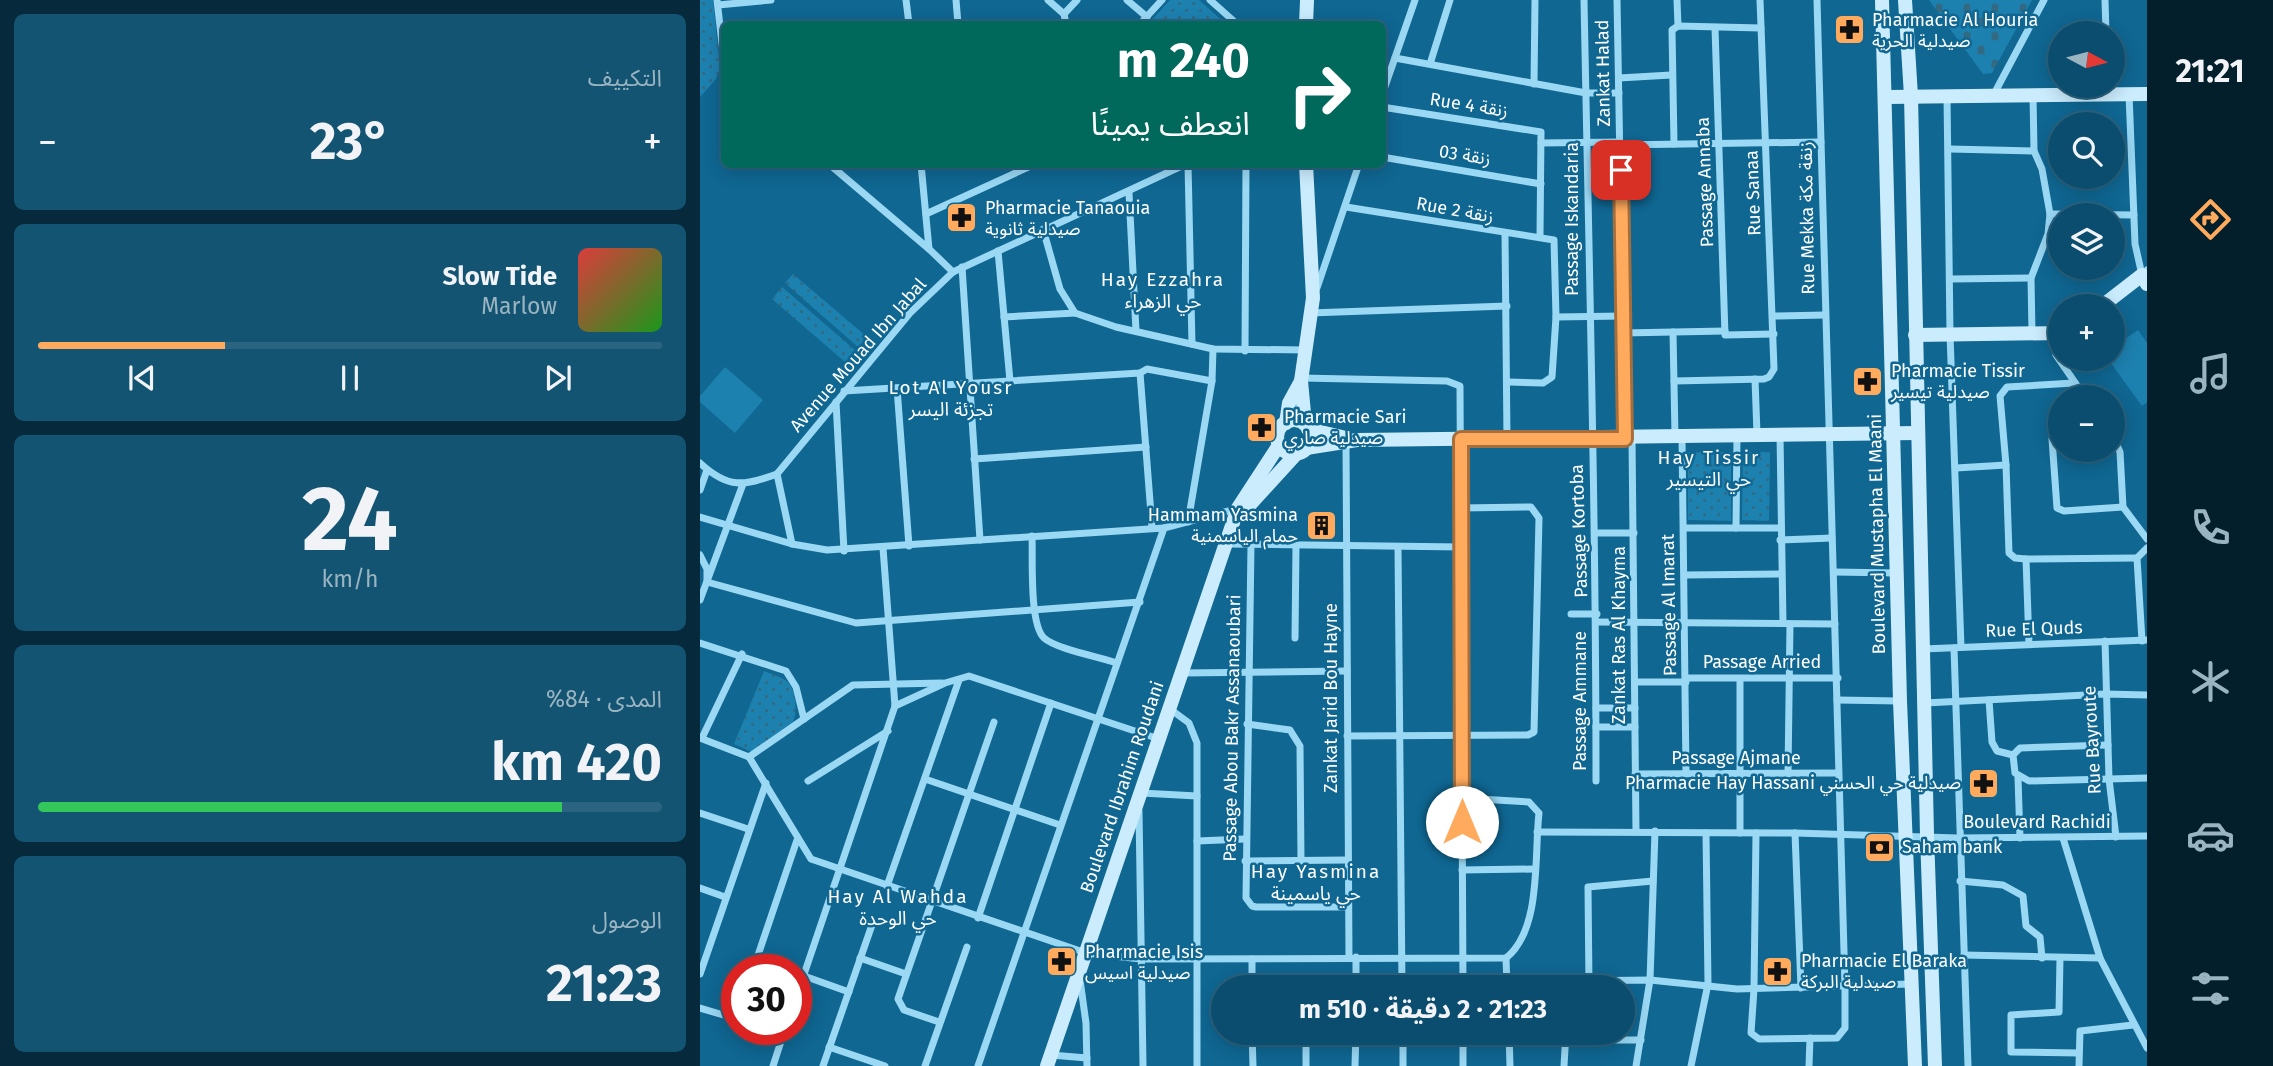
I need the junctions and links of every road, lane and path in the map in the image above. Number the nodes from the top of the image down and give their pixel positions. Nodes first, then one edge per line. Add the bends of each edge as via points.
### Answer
1 (771, 0) edge
2 (906, 0) edge
3 (956, 0) edge
4 (1048, 0) edge
5 (1077, 0) edge
6 (1127, 0) edge
7 (1162, 0) edge
8 (1210, 0) edge
9 (1307, 0) edge
10 (1415, 0) edge
11 (1450, 0) edge
12 (1535, 0) edge
13 (1584, 0) edge
14 (1617, 0) edge
15 (1677, 0) edge
16 (1760, 0) edge
17 (1817, 0) edge
18 (1882, 0) edge
19 (1905, 0) edge
20 (2044, 0) edge
21 (2105, 0) edge
22 (718, 3) edge
23 (1064, 14) junction
24 (1147, 17) junction
25 (909, 21) edge
26 (958, 21) edge
27 (1065, 21) edge
28 (1143, 21) edge
29 (1234, 21) edge
30 (1306, 21) edge
31 (2106, 21) edge
32 (1678, 26) junction
33 (1716, 28) junction
34 (1761, 28) junction
35 (721, 32) edge
36 (1395, 58) junction
37 (1430, 64) junction
38 (1671, 75) junction
39 (1619, 78) junction
40 (1386, 84) edge
41 (1534, 84) junction
42 (1586, 93) junction
43 (1619, 93) junction
44 (2125, 93) edge
45 (2048, 94) edge
46 (2129, 94) junction
47 (2147, 94) edge
48 (1994, 95) junction
49 (2033, 95) junction
50 (1911, 96) junction
51 (1947, 96) junction
52 (1887, 97) junction
53 (1386, 108) edge
54 (1587, 142) junction
55 (1821, 142) junction
56 (1541, 143) junction
57 (1719, 143) junction
58 (1766, 143) junction
59 (1620, 144) junction
60 (1674, 144) junction
61 (1950, 149) junction
62 (2034, 151) junction
63 (1386, 158) edge
64 (834, 168) edge
65 (921, 168) edge
66 (1026, 168) edge
67 (1179, 168) edge
68 (1187, 168) edge
69 (1246, 168) edge
70 (1306, 168) edge
71 (1358, 168) edge
72 (1541, 184) junction
73 (1129, 193) junction
74 (1346, 207) junction
75 (2048, 208) edge
76 (926, 214) junction
77 (2125, 215) edge
78 (2134, 215) junction
79 (1043, 229) junction
80 (1505, 234) junction
81 (2048, 234) edge
82 (1540, 236) junction
83 (929, 249) junction
84 (998, 251) junction
85 (962, 267) junction
86 (953, 272) junction
87 (2145, 276) edge
88 (2031, 278) junction
89 (1951, 279) junction
90 (2119, 294) edge
91 (1312, 305) junction
92 (1507, 306) junction
93 (1075, 313) junction
94 (1825, 315) junction
95 (1623, 316) junction
96 (1774, 316) junction
97 (1004, 317) junction
98 (1556, 317) junction
99 (1589, 317) junction
100 (1136, 331) junction
101 (1673, 332) junction
102 (1623, 333) junction
103 (1725, 333) junction
104 (2032, 333) junction
105 (1774, 334) junction
106 (1950, 334) junction
107 (2048, 334) edge
108 (1915, 335) junction
109 (1192, 344) junction
110 (1213, 348) junction
111 (1305, 350) junction
112 (1245, 351) junction
113 (2066, 371) edge
114 (1140, 373) junction
115 (1755, 379) junction
116 (1301, 380) junction
117 (1010, 381) junction
118 (1212, 381) junction
119 (1674, 381) junction
120 (1508, 382) junction
121 (968, 383) junction
122 (2074, 383) joint
123 (897, 388) junction
124 (844, 391) junction
125 (835, 401) junction
126 (1303, 403) junction
127 (1286, 423) junction
128 (1307, 427) junction
129 (1917, 433) junction
130 (1894, 434) junction
131 (1757, 435) junction
132 (1780, 435) junction
133 (1678, 436) junction
134 (1737, 436) junction
135 (1830, 436) junction
136 (1629, 438) junction
137 (1345, 439) junction
138 (1461, 439) junction
139 (1507, 439) junction
140 (1591, 439) junction
141 (1279, 445) junction
142 (1146, 447) junction
143 (1301, 451) junction
144 (974, 459) junction
145 (2054, 462) edge
146 (2121, 462) edge
147 (700, 463) edge
148 (2006, 465) junction
149 (1956, 468) junction
150 (707, 470) junction
151 (777, 474) junction
152 (743, 484) junction
153 (700, 490) edge
154 (2123, 507) junction
155 (1461, 508) junction
156 (1240, 512) junction
157 (700, 517) edge
158 (1188, 522) junction
159 (727, 526) junction
160 (1152, 527) junction
161 (1164, 528) junction
162 (1684, 528) junction
163 (1737, 528) junction
164 (1780, 528) junction
165 (1596, 533) junction
166 (1634, 533) junction
167 (1032, 536) junction
168 (1832, 538) junction
169 (2147, 539) edge
170 (980, 540) junction
171 (1780, 540) junction
172 (792, 544) junction
173 (1227, 544) junction
174 (909, 545) junction
175 (1251, 545) junction
176 (1296, 545) junction
177 (1345, 546) junction
178 (1398, 547) junction
179 (1461, 547) junction
180 (883, 548) junction
181 (2147, 548) edge
182 (844, 551) junction
183 (700, 555) edge
184 (2137, 558) junction
185 (2026, 559) junction
186 (1834, 572) junction
187 (1898, 573) junction
188 (1781, 574) junction
189 (1685, 575) junction
190 (707, 582) junction
191 (700, 600) edge
192 (1140, 602) junction
193 (1035, 609) junction
194 (1572, 614) dead end
195 (1597, 618) junction
196 (888, 620) junction
197 (1634, 621) junction
198 (1682, 622) junction
199 (1786, 624) junction
200 (1835, 624) junction
201 (1295, 638) dead end
202 (2145, 640) edge
203 (2105, 641) junction
204 (700, 643) edge
205 (2029, 644) junction
206 (1958, 648) junction
207 (1923, 649) junction
208 (742, 654) junction
209 (1117, 663) junction
210 (1347, 671) junction
211 (1248, 672) junction
212 (1182, 673) junction
213 (1838, 678) junction
214 (1788, 679) junction
215 (959, 680) junction
216 (1686, 680) junction
217 (1740, 680) junction
218 (893, 682) junction
219 (1635, 682) junction
220 (945, 683) junction
221 (2105, 694) junction
222 (2147, 695) edge
223 (1837, 700) junction
224 (1989, 700) junction
225 (1900, 701) junction
226 (1956, 702) junction
227 (1925, 703) junction
228 (1051, 704) junction
229 (895, 706) junction
230 (1596, 708) junction
231 (1635, 708) junction
232 (1170, 709) junction
233 (804, 719) junction
234 (1097, 719) junction
235 (994, 722) dead end
236 (1247, 724) junction
237 (1596, 727) junction
238 (1635, 727) junction
239 (888, 731) junction
240 (1347, 736) junction
241 (1401, 736) junction
242 (1462, 736) junction
243 (701, 738) edge
244 (1159, 739) junction
245 (2108, 745) junction
246 (2013, 755) junction
247 (749, 757) junction
248 (1686, 773) junction
249 (1837, 773) junction
250 (1635, 774) junction
251 (1740, 774) junction
252 (1788, 774) junction
253 (2018, 778) junction
254 (2147, 778) edge
255 (925, 779) junction
256 (2109, 779) junction
257 (808, 780) dead end
258 (1596, 781) dead end
259 (766, 783) junction
260 (969, 794) junction
261 (1197, 796) junction
262 (1140, 797) junction
263 (1462, 798) junction
264 (1015, 810) junction
265 (700, 813) edge
266 (1059, 825) junction
267 (748, 829) junction
268 (1655, 831) junction
269 (1536, 832) junction
270 (1636, 832) junction
271 (1706, 833) junction
272 (1740, 833) junction
273 (1756, 833) junction
274 (1795, 833) junction
275 (1839, 834) junction
276 (1904, 835) junction
277 (1927, 835) junction
278 (2147, 836) edge
279 (2116, 837) junction
280 (1958, 838) junction
281 (2020, 838) junction
282 (2063, 838) junction
283 (1245, 839) junction
284 (797, 840) junction
285 (1197, 841) junction
286 (1348, 860) junction
287 (1245, 861) junction
288 (1301, 861) junction
289 (1534, 869) junction
290 (840, 870) junction
291 (1462, 870) junction
292 (1653, 881) junction
293 (1960, 881) junction
294 (887, 886) junction
295 (700, 888) edge
296 (725, 897) junction
297 (931, 902) junction
298 (1348, 907) junction
299 (978, 918) junction
300 (873, 922) dead end
301 (1023, 933) junction
302 (967, 947) dead end
303 (703, 951) edge
304 (1086, 953) junction
305 (758, 954) edge
306 (811, 954) edge
307 (1964, 955) junction
308 (1401, 956) junction
309 (1353, 957) junction
310 (1462, 957) junction
311 (860, 958) junction
312 (1198, 958) junction
313 (1506, 958) junction
314 (2042, 958) junction
315 (2060, 958) junction
316 (2100, 958) junction
317 (1141, 959) junction
318 (1252, 959) junction
319 (1079, 972) junction
320 (700, 974) edge
321 (906, 974) junction
322 (1252, 975) edge
323 (1355, 975) edge
324 (1402, 975) edge
325 (1462, 975) edge
326 (1507, 975) edge
327 (1588, 975) edge
328 (812, 979) edge
329 (1650, 980) junction
330 (1635, 981) edge
331 (1708, 984) junction
332 (1911, 984) junction
333 (1844, 987) junction
334 (1801, 988) junction
335 (1754, 989) junction
336 (849, 992) junction
337 (700, 1008) edge
338 (721, 1014) edge
339 (939, 1022) junction
340 (2133, 1026) junction
341 (1810, 1038) junction
342 (1635, 1040) edge
343 (1641, 1040) junction
344 (780, 1045) edge
345 (1252, 1045) edge
346 (1306, 1045) edge
347 (1356, 1045) edge
348 (1403, 1045) edge
349 (1463, 1045) edge
350 (1509, 1045) edge
351 (1565, 1045) edge
352 (829, 1047) junction
353 (2147, 1048) edge
354 (2079, 1053) junction
355 (1049, 1060) edge
356 (1087, 1062) edge
357 (773, 1066) edge
358 (823, 1066) edge
359 (885, 1066) edge
360 (925, 1066) edge
361 (978, 1066) edge
362 (1143, 1066) edge
363 (1198, 1066) edge
364 (1253, 1066) edge
365 (1306, 1066) edge
366 (1355, 1066) edge
367 (1403, 1066) edge
368 (1463, 1066) edge
369 (1510, 1066) edge
370 (1564, 1066) edge
371 (1636, 1066) edge
372 (1691, 1066) edge
373 (1809, 1066) edge
374 (1915, 1066) edge
375 (1935, 1066) edge
376 (1968, 1066) edge
377 (2079, 1066) edge

1 - 22 street
2 - 25 street
3 - 26 street
4 - 23 street
5 - 23 street
6 - 24 street
7 - 24 street
8 - 29 street
9 - 30 street
10 - 36 street
11 - 37 street
12 - 41 street
13 - 42 street, Passage Iskandaria
14 - 39 street, Zankat Halad
15 - 32 street
16 - 34 street, Rue Sanaa
17 - 55 street, Rue Mekka زنقة مكة
18 - 52 street, Boulevard Mustapha El Maani
19 - 50 street
20 - 48 street
21 - 31 street
22 - 35 street
23 - 27 street
24 - 28 street
32 - 33 street
32 - 38 street via 1670,35
33 - 34 street
33 - 57 street, Passage Annaba
34 - 58 street, Rue Sanaa
36 - 37 street
36 - 40 street
37 - 41 street
38 - 39 street
38 - 60 street
39 - 43 street, Zankat Halad
41 - 42 street
42 - 43 street
42 - 54 street, Passage Iskandaria
43 - 59 street, Zankat Halad
44 - 46 street
45 - 49 street
46 - 47 street
46 - 78 street
48 - 49 street
48 - 51 street
49 - 62 street
50 - 51 street
50 - 52 street
50 - 108 street
51 - 61 street
52 - 130 street, Boulevard Mustapha El Maani
53 - 56 street, Rue 4 زنقة via 1541,132
54 - 56 street
54 - 59 street
54 - 99 street, Passage Iskandaria
55 - 58 street
55 - 94 street, Rue Mekka زنقة مكة
56 - 72 street
57 - 58 street
57 - 60 street
57 - 103 street, Passage Annaba
58 - 96 street, Rue Sanaa
59 - 60 street
59 - 95 street, Zankat Halad
61 - 62 street
61 - 89 street
62 - 75 street
63 - 72 street, زنقة 03
64 - 83 street
65 - 76 street
66 - 76 street
67 - 73 street, Avenue Mouad Ibn Jabal
68 - 109 street
69 - 112 street
70 - 91 street
71 - 74 street
72 - 82 street
73 - 79 street, Avenue Mouad Ibn Jabal
73 - 100 street
74 - 80 street, Rue 2 زنقة
74 - 91 street
76 - 83 street
77 - 78 street
78 - 87 street via 2137,260
79 - 84 street, Avenue Mouad Ibn Jabal
79 - 93 street via 1064,299
80 - 82 street, Rue 2 زنقة
80 - 92 street
81 - 88 street
82 - 98 street, Rue 2 زنقة via 1555,243
83 - 86 street
84 - 85 street, Avenue Mouad Ibn Jabal
84 - 97 street
85 - 86 street, Avenue Mouad Ibn Jabal
85 - 121 street
86 - 124 street, Avenue Mouad Ibn Jabal via 910,313
87 - 90 street
88 - 89 street
88 - 104 street
89 - 106 street
91 - 92 street
91 - 111 street
92 - 120 street
93 - 97 street
93 - 100 street
94 - 96 street
94 - 135 street, Rue Mekka زنقة مكة
95 - 99 street
95 - 102 street, Zankat Halad
96 - 105 street, Rue Sanaa
97 - 117 street
98 - 99 street
98 - 120 street via 1552,377 1543,383
99 - 140 street, Passage Iskandaria
100 - 109 street
101 - 102 street
101 - 103 street
101 - 119 street, Passage Al Imarat
102 - 136 street, Zankat Halad
103 - 105 street
104 - 106 street
104 - 107 street
105 - 115 street, Rue Sanaa via 1774,369 1769,377
106 - 108 street
106 - 149 street
108 - 129 street
109 - 110 street
110 - 112 street
110 - 118 street
111 - 112 street
111 - 116 street
113 - 122 street
114 - 117 street
114 - 118 street via 1147,369
114 - 142 street
115 - 119 street
115 - 131 street
116 - 126 street
116 - 127 street via 1289,402
116 - 138 street via 1454,382 1461,392
117 - 121 street
118 - 158 street
119 - 133 street, Passage Al Imarat
120 - 139 street
121 - 123 street
121 - 144 street
122 - 148 street via 2002,390
123 - 124 street
123 - 174 street
124 - 125 street, Avenue Mouad Ibn Jabal
125 - 151 street, Avenue Mouad Ibn Jabal
125 - 182 street
126 - 128 street
126 - 137 street
127 - 128 street via 1294,420
127 - 141 street via 1278,432
128 - 137 street
128 - 143 street via 1310,439
129 - 130 street
129 - 207 street
130 - 135 street
130 - 187 street, Boulevard Mustapha El Maani
131 - 132 street
131 - 134 street
132 - 135 street
132 - 164 street
133 - 134 street
133 - 136 street
133 - 162 street, Passage Al Imarat
134 - 163 street
135 - 168 street, Rue Mekka زنقة مكة
136 - 140 street
136 - 166 street, Zankat Ras Al Khayma
137 - 138 street
137 - 143 street
137 - 177 street, Zankat Jarid Bou Hayne
138 - 139 street
138 - 155 street
139 - 140 street
140 - 165 street, Passage Kortoba
141 - 143 street via 1287,452
141 - 156 street, Boulevard Ibrahim Roudani
142 - 144 street
142 - 160 street
143 - 156 street, Boulevard Ibrahim Roudani
144 - 170 street
145 - 154 street via 2057,508
146 - 154 street
147 - 150 street
148 - 149 street
148 - 185 street via 2009,553
149 - 206 street
150 - 152 street via 726,482
150 - 153 street
151 - 152 street
151 - 172 street
152 - 159 street
154 - 169 street
155 - 179 street
155 - 242 street via 1531,507 1539,518 1534,732
156 - 158 street
156 - 173 street, Boulevard Ibrahim Roudani
157 - 159 street
158 - 161 street
159 - 172 street
159 - 190 street
160 - 161 street
160 - 167 street
161 - 192 street
162 - 163 street
162 - 189 street, Passage Al Imarat
163 - 164 street
164 - 171 street
165 - 166 street
165 - 195 street, Passage Kortoba
166 - 197 street, Zankat Ras Al Khayma
167 - 170 street
167 - 193 street
168 - 171 street
168 - 186 street, Rue Mekka زنقة مكة
170 - 174 street
171 - 188 street
172 - 182 street
173 - 175 street
173 - 212 street, Boulevard Ibrahim Roudani
174 - 180 street
175 - 176 street
175 - 211 street, Passage Abou Bakr Assanaoubari
176 - 177 street
176 - 201 street
177 - 178 street
177 - 210 street, Zankat Jarid Bou Hayne
178 - 179 street
178 - 241 street
179 - 242 street
180 - 182 street
180 - 196 street
181 - 184 street
183 - 190 street
184 - 185 street
184 - 202 street
185 - 205 street
186 - 187 street
186 - 200 street, Rue Mekka زنقة مكة
187 - 225 street, Boulevard Mustapha El Maani
188 - 189 street
188 - 199 street
189 - 198 street, Passage Al Imarat
190 - 191 street
190 - 196 street via 844,622
192 - 193 street
192 - 209 street
193 - 196 street
193 - 209 street via 1045,639
194 - 195 street
195 - 197 street
195 - 230 street, Passage Ammane
196 - 218 street
197 - 198 street
197 - 219 street, Zankat Ras Al Khayma
198 - 199 street
198 - 216 street, Passage Al Imarat
199 - 200 street
199 - 214 street
200 - 213 street, Rue Mekka زنقة مكة
202 - 203 street, Rue El Quds
203 - 205 street, Rue El Quds
203 - 221 street, Rue Bayroute
204 - 208 street
205 - 206 street, Rue El Quds
206 - 207 street, Rue El Quds
206 - 226 street
207 - 227 street
208 - 233 street via 786,671 796,687
208 - 243 street
209 - 234 street
210 - 211 street
210 - 240 street, Zankat Jarid Bou Hayne
211 - 212 street
211 - 236 street, Passage Abou Bakr Assanaoubari
212 - 232 street, Boulevard Ibrahim Roudani
213 - 214 street, Passage Arried
213 - 223 street, Rue Mekka زنقة مكة
214 - 217 street, Passage Arried
214 - 252 street
215 - 220 street
215 - 228 street via 975,677
215 - 255 street
216 - 217 street, Passage Arried
216 - 219 street, Passage Arried
216 - 248 street, Passage Al Imarat
217 - 251 street
218 - 220 street
218 - 229 street
218 - 233 street via 853,685
219 - 231 street, Zankat Ras Al Khayma
220 - 229 street
221 - 222 street
221 - 224 street
221 - 245 street, Rue Bayroute
223 - 225 street
223 - 249 street, Rue Mekka زنقة مكة
224 - 226 street
224 - 246 street via 1992,742 1997,751
225 - 276 street, Boulevard Mustapha El Maani
226 - 227 street
226 - 280 street
227 - 277 street
228 - 234 street
228 - 264 street
229 - 239 street
230 - 231 street
230 - 237 street, Passage Ammane
231 - 238 street, Zankat Ras Al Khayma
232 - 244 street, Boulevard Ibrahim Roudani
232 - 261 street via 1189,723 1195,735
233 - 247 street
234 - 244 street
234 - 266 street
235 - 260 street
236 - 283 street, Passage Abou Bakr Assanaoubari
236 - 288 street via 1290,730 1300,746
237 - 238 street
237 - 258 street, Passage Ammane
238 - 250 street, Zankat Ras Al Khayma
239 - 257 street
239 - 290 street
240 - 241 street
240 - 286 street, Zankat Jarid Bou Hayne
241 - 242 street
241 - 308 street
242 - 263 street
243 - 247 street
244 - 262 street, Boulevard Ibrahim Roudani
245 - 246 street via 2020,748
245 - 256 street, Rue Bayroute
246 - 253 street
247 - 259 street
248 - 250 street, Passage Ajmane
248 - 251 street, Passage Ajmane
249 - 252 street, Passage Ajmane
249 - 275 street, Rue Mekka زنقة مكة
250 - 270 street, Zankat Ras Al Khayma
251 - 252 street, Passage Ajmane
251 - 272 street
253 - 256 street
253 - 281 street
254 - 256 street
255 - 260 street
255 - 294 street
256 - 279 street, Rue Bayroute
259 - 267 street
259 - 284 street
260 - 264 street
260 - 297 street
261 - 262 street
261 - 285 street
262 - 304 street, Boulevard Ibrahim Roudani
262 - 317 street
263 - 269 street via 1529,802 1539,813
263 - 291 street
264 - 266 street
264 - 299 street
265 - 267 street
266 - 301 street
267 - 296 street
268 - 270 street, Boulevard Rachidi
268 - 271 street, Boulevard Rachidi
268 - 292 street
269 - 270 street, Boulevard Rachidi
269 - 289 street
271 - 272 street, Boulevard Rachidi
271 - 331 street
272 - 273 street, Boulevard Rachidi
273 - 274 street, Boulevard Rachidi
273 - 335 street
274 - 275 street, Boulevard Rachidi
274 - 334 street
275 - 276 street, Boulevard Rachidi
275 - 333 street, Rue Mekka زنقة مكة
276 - 277 street, Boulevard Rachidi
276 - 332 street, Boulevard Mustapha El Maani
277 - 280 street, Boulevard Rachidi
277 - 375 street
278 - 279 street, Boulevard Rachidi
279 - 282 street, Boulevard Rachidi
280 - 281 street, Boulevard Rachidi
280 - 293 street
281 - 282 street, Boulevard Rachidi
282 - 316 street
283 - 285 street
283 - 287 street, Passage Abou Bakr Assanaoubari
284 - 290 street via 811,859
284 - 305 street
285 - 312 street
286 - 288 street
286 - 298 street, Zankat Jarid Bou Hayne
287 - 288 street
287 - 298 street, Passage Abou Bakr Assanaoubari via 1247,898 1252,906
289 - 291 street
289 - 313 street via 1525,935
290 - 294 street
290 - 306 street
291 - 310 street
292 - 327 street via 1588,887
292 - 329 street
293 - 307 street
293 - 314 street via 2003,885 2023,896 2026,926 2040,937
294 - 297 street
295 - 296 street
296 - 303 street
297 - 299 street
297 - 321 street
298 - 309 street, Zankat Jarid Bou Hayne
299 - 301 street
300 - 311 street
301 - 304 street
301 - 361 street
302 - 339 street
303 - 320 street
304 - 317 street
304 - 319 street, Boulevard Ibrahim Roudani
307 - 314 street
307 - 376 street
308 - 309 street
308 - 310 street
308 - 324 street
309 - 318 street
309 - 323 street, Zankat Jarid Bou Hayne
310 - 313 street
310 - 325 street
311 - 321 street
311 - 336 street
312 - 317 street
312 - 318 street
312 - 363 street
313 - 326 street
314 - 315 street
315 - 316 street
315 - 354 street via 2059,1012 2011,1015 2011,1052
316 - 340 street
317 - 362 street
318 - 322 street
319 - 355 street, Boulevard Ibrahim Roudani
319 - 356 street
321 - 339 street via 898,1003 910,1013
328 - 336 street
329 - 330 street
329 - 331 street
329 - 343 street
331 - 335 street
331 - 372 street
332 - 333 street
332 - 374 street, Boulevard Mustapha El Maani
333 - 334 street
333 - 341 street, Rue Mekka زنقة مكة via 1844,1033 1837,1038
334 - 335 street
335 - 341 street via 1752,1035 1759,1039
336 - 352 street
337 - 338 street
339 - 360 street
340 - 353 street
340 - 354 street via 2080,1031
341 - 373 street
342 - 343 street
343 - 371 street
344 - 357 street
345 - 364 street
346 - 365 street
347 - 366 street
348 - 367 street
349 - 368 street
350 - 369 street
351 - 370 street
352 - 358 street
352 - 359 street
354 - 377 street
355 - 356 street

